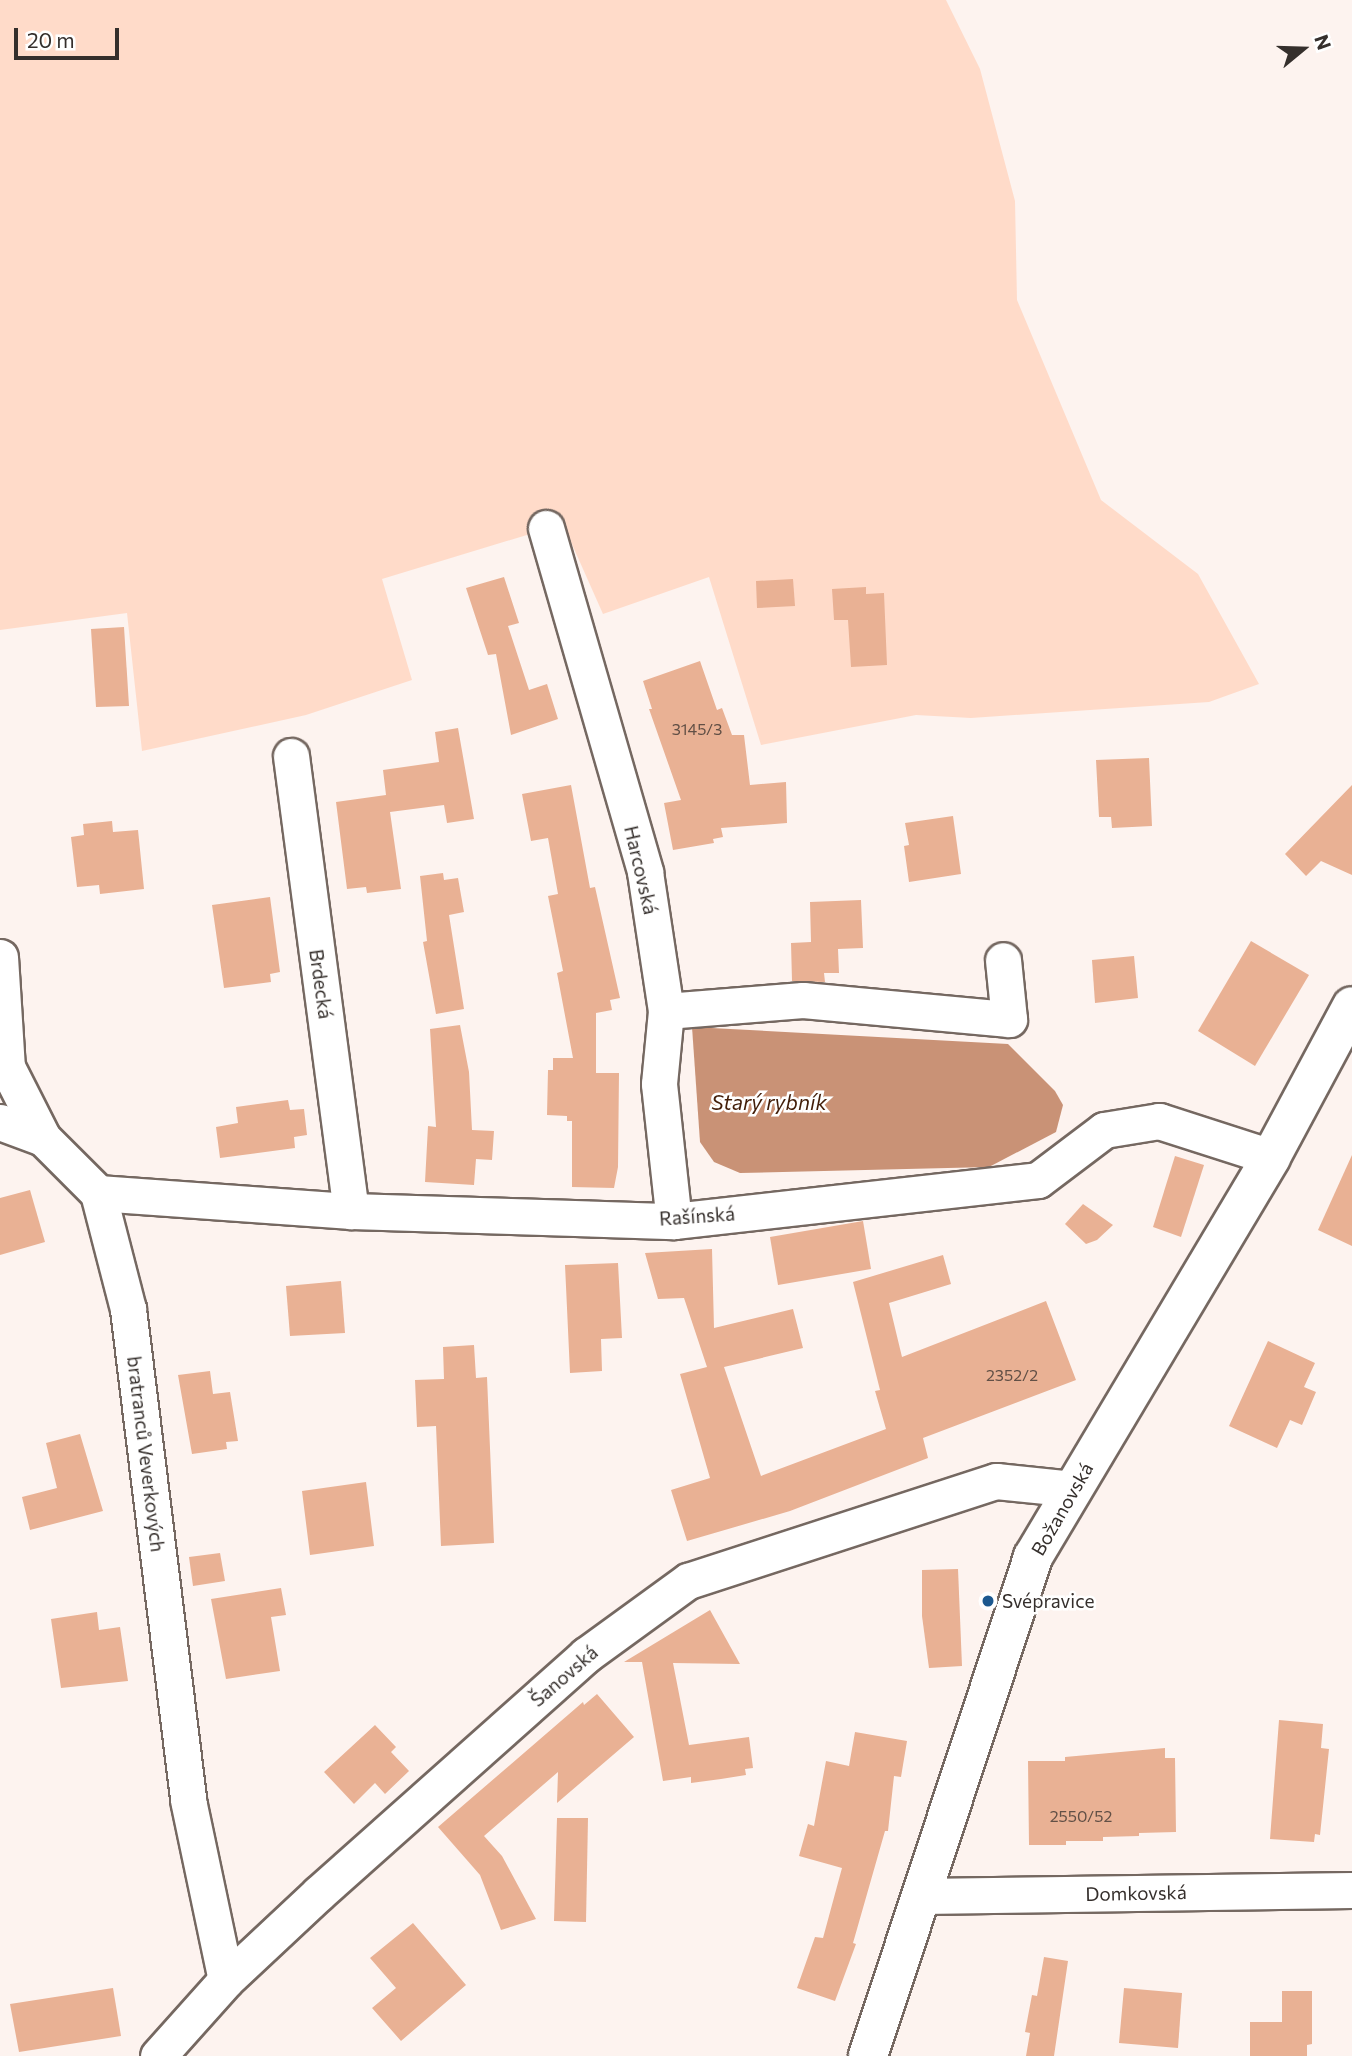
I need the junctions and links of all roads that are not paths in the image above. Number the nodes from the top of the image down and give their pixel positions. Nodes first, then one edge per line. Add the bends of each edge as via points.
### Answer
1 (546, 528) dead end
2 (291, 756) dead end
3 (0, 957) edge
4 (1003, 960) dead end
5 (1352, 1006) edge
6 (666, 1011) junction
7 (0, 1122) edge
8 (43, 1138) junction
9 (1271, 1157) junction
10 (98, 1193) junction
11 (351, 1211) junction
12 (674, 1221) junction
13 (1073, 1489) junction
14 (1352, 1890) edge
15 (921, 1896) junction
16 (226, 1980) junction
17 (158, 2056) edge
18 (868, 2056) edge

1 - 6 street, Harcovská via 645,872
2 - 11 street, Brdecká
3 - 8 street via 6,1067
4 - 6 street via 1009,1019 803,1000
5 - 9 street, Božanovská
6 - 12 street, Harcovská via 659,1084
7 - 8 street
8 - 10 street
9 - 12 street, Rašínská via 1159,1121 1104,1130 1038,1180
9 - 13 street, Božanovská
10 - 11 street, Rašínská
10 - 16 street, bratranců Veverkových via 128,1309 188,1800
11 - 12 street, Rašínská
13 - 15 street, Božanovská via 1032,1558
13 - 16 street, Šanovská via 996,1481 688,1581 586,1655
14 - 15 street, Domkovská
15 - 18 street, Božanovská
16 - 17 street, Šanovská

